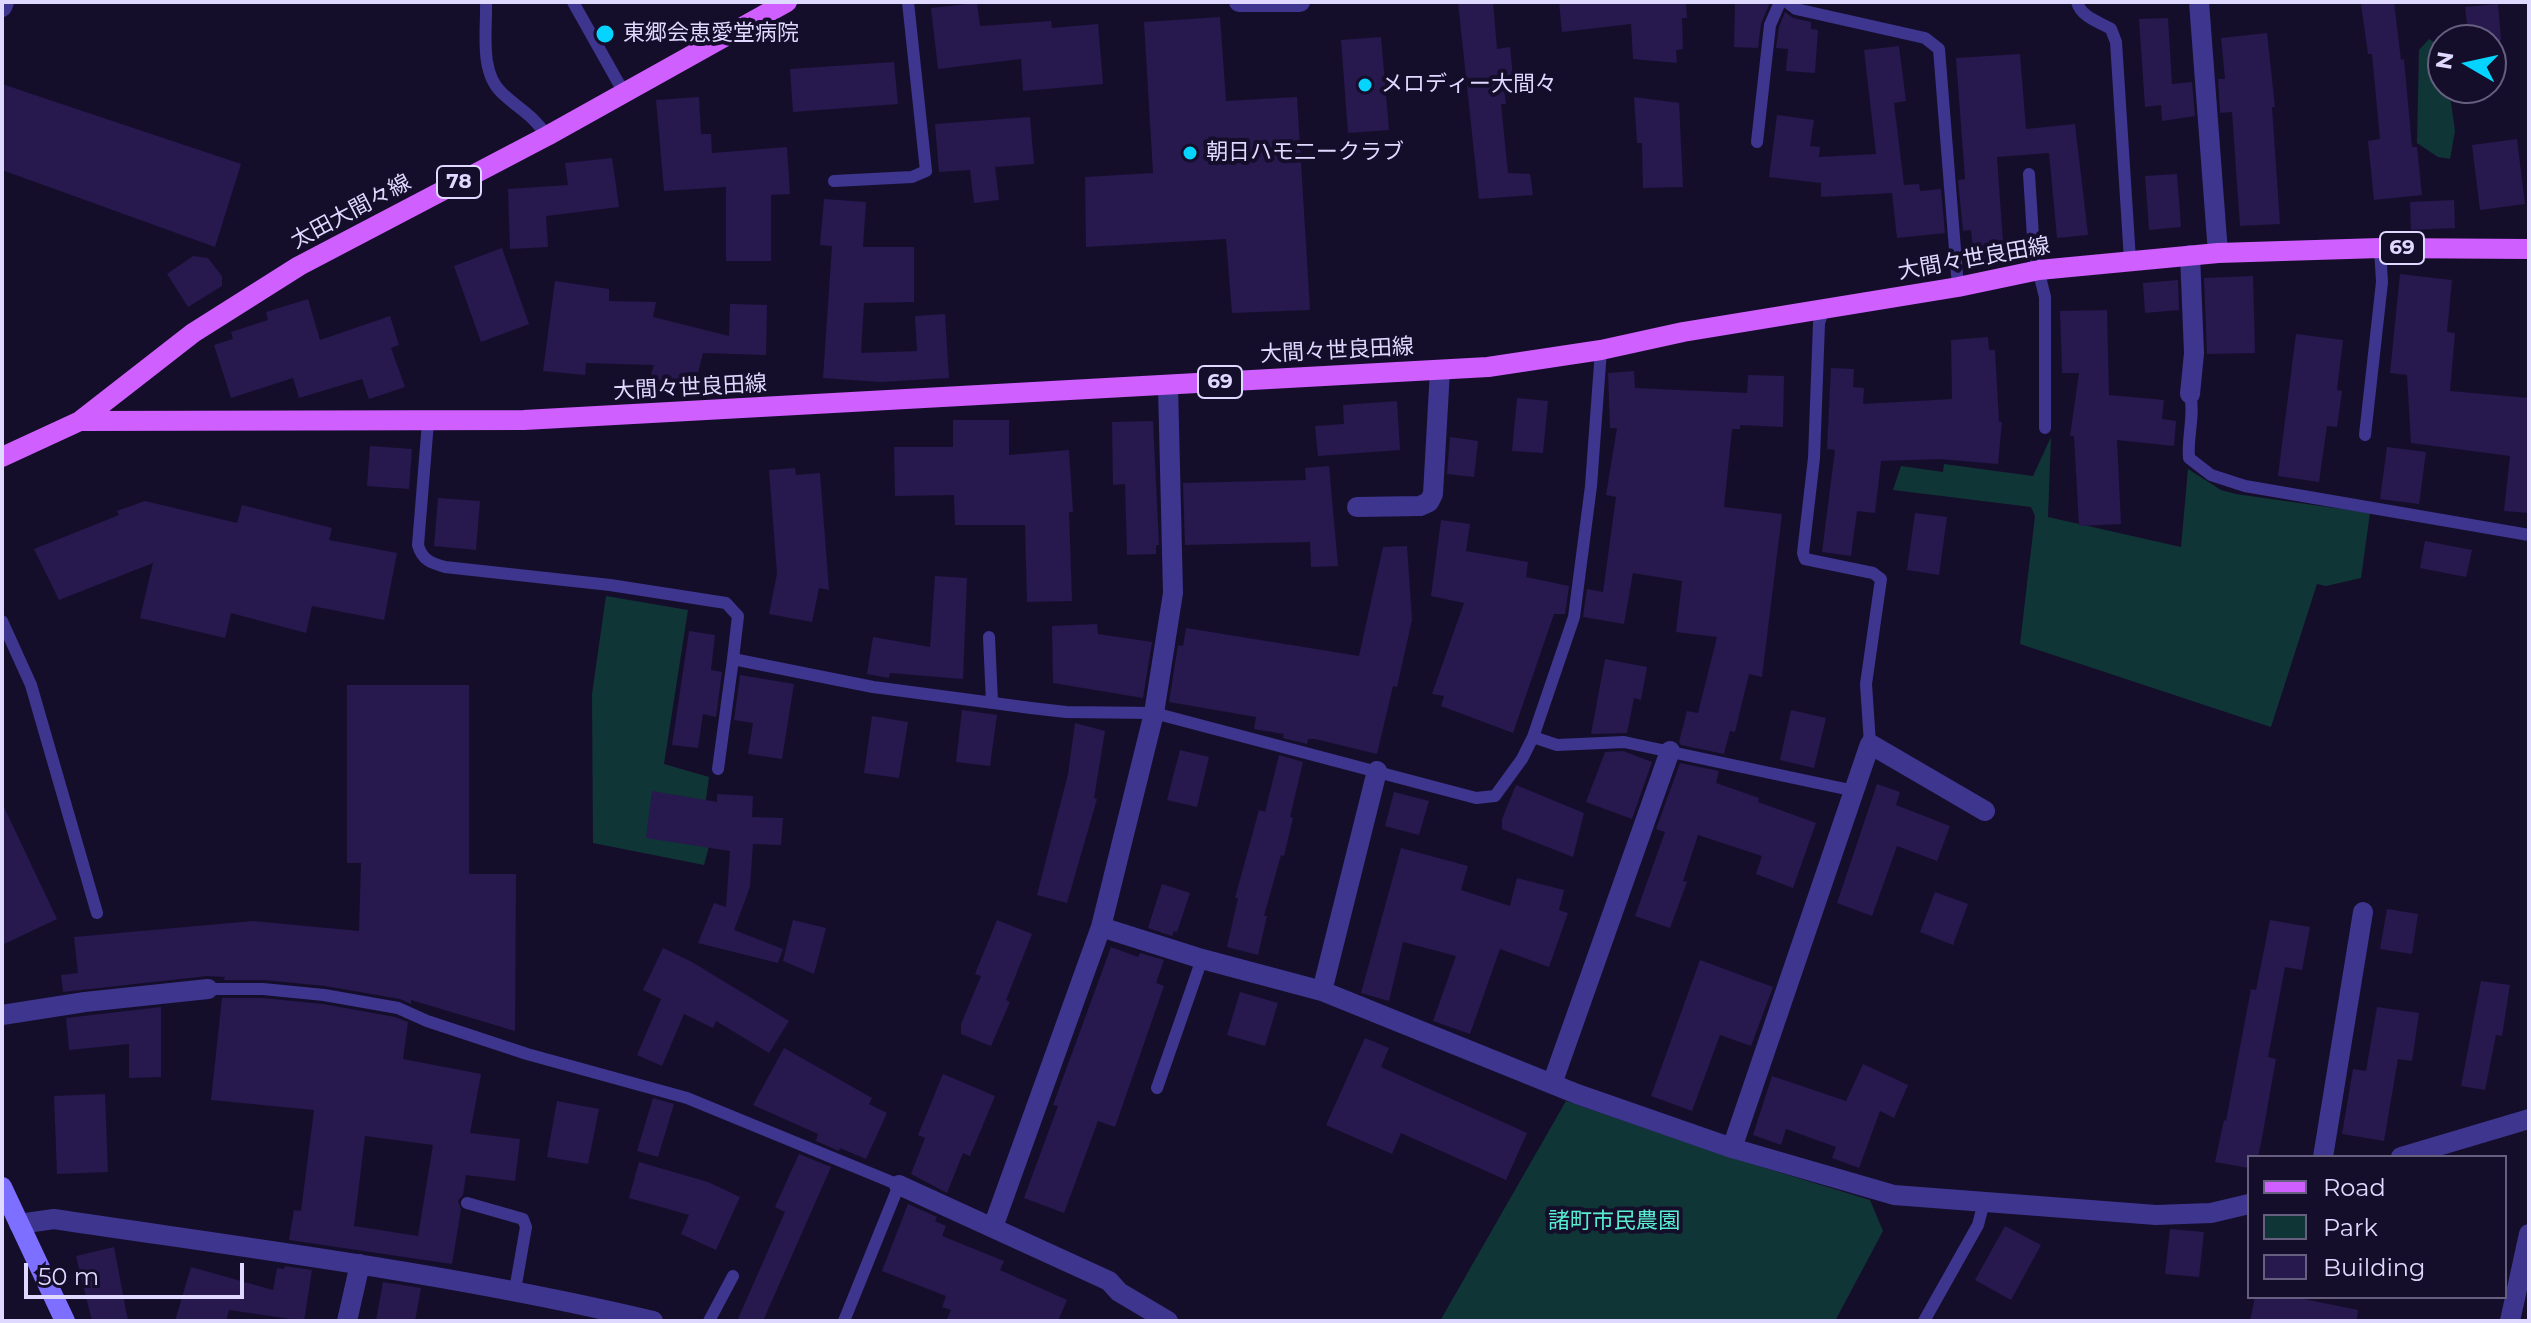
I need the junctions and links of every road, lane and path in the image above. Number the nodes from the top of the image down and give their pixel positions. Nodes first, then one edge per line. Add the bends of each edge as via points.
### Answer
1 (486, 2) edge
2 (573, 2) edge
3 (787, 2) edge
4 (908, 2) edge
5 (1239, 2) edge
6 (1300, 2) edge
7 (1780, 2) edge
8 (1787, 2) edge
9 (2077, 2) edge
10 (2199, 2) edge
11 (623, 91) junction
12 (547, 136) junction
13 (1757, 142) dead end
14 (2029, 174) dead end
15 (834, 181) dead end
16 (2380, 248) junction
17 (2529, 249) edge
18 (2218, 253) junction
19 (2190, 255) junction
20 (2130, 260) junction
21 (2039, 270) junction
22 (1958, 287) junction
23 (1824, 308) junction
24 (1601, 350) junction
25 (1440, 370) junction
26 (1168, 385) junction
27 (2190, 394) joint
28 (80, 421) junction
29 (428, 422) junction
30 (2045, 428) dead end
31 (2365, 435) dead end
32 (2, 457) edge
33 (1357, 507) dead end
34 (2529, 535) edge
35 (2, 621) edge
36 (989, 637) dead end
37 (733, 659) junction
38 (992, 702) junction
39 (1154, 713) junction
40 (1533, 737) junction
41 (1870, 744) junction
42 (1670, 751) junction
43 (718, 769) dead end
44 (1377, 771) junction
45 (1855, 791) junction
46 (1985, 811) dead end
47 (2363, 912) dead end
48 (97, 913) dead end
49 (1101, 927) junction
50 (1202, 959) junction
51 (208, 989) joint
52 (1322, 991) junction
53 (2, 1015) edge
54 (1552, 1084) junction
55 (1157, 1088) dead end
56 (2529, 1119) edge
57 (1732, 1148) junction
58 (2323, 1155) edge
59 (2408, 1155) edge
60 (899, 1185) junction
61 (2, 1187) edge
62 (1984, 1202) junction
63 (467, 1203) dead end
64 (2247, 1204) edge
65 (19, 1224) junction
66 (993, 1227) junction
67 (2529, 1234) edge
68 (360, 1264) junction
69 (733, 1276) dead end
70 (515, 1290) junction
71 (65, 1321) edge
72 (347, 1321) edge
73 (653, 1321) edge
74 (709, 1321) edge
75 (844, 1321) edge
76 (1168, 1321) edge
77 (1924, 1321) edge
78 (2510, 1321) edge

1 - 12 lane via 487,62 493,82
2 - 11 lane
3 - 11 main road, 太田大間々線 / 78
4 - 15 lane via 926,171 912,177
5 - 6 street
7 - 13 lane via 1770,25
8 - 22 lane via 1796,9 1925,38 1939,49
9 - 20 lane via 2079,10 2111,29 2116,42
10 - 18 street
11 - 12 main road, 太田大間々線 / 78
12 - 28 main road, 太田大間々線 / 78 via 228,309
14 - 21 lane
16 - 17 main road, 大間々世良田線 / 69
16 - 18 main road, 大間々世良田線 / 69
16 - 31 lane via 2382,282
18 - 19 main road, 大間々世良田線 / 69
19 - 20 main road, 大間々世良田線 / 69
19 - 27 street
20 - 21 main road, 大間々世良田線 / 69
21 - 22 main road, 大間々世良田線 / 69
21 - 30 lane via 2045,297
22 - 23 main road, 大間々世良田線 / 69
23 - 24 main road, 大間々世良田線 / 69
23 - 41 lane via 1803,553 1805,559 1881,579 1866,684
24 - 25 main road, 大間々世良田線 / 69
24 - 40 lane via 1574,617
25 - 26 main road, 大間々世良田線 / 69
25 - 33 street via 1429,502
26 - 29 main road, 大間々世良田線 / 69
26 - 39 street via 1173,593
27 - 34 lane via 2189,458 2224,481
28 - 29 main road, 大間々世良田線 / 69
28 - 32 main road, 大間々世良田線 / 69
29 - 37 lane via 418,545 426,561 726,603 738,616
35 - 48 lane via 31,685
36 - 38 lane
37 - 38 lane via 873,687
37 - 43 lane
38 - 39 lane via 1066,712
39 - 44 lane
39 - 49 street
40 - 42 lane via 1557,745 1624,742
40 - 44 lane via 1503,787 1486,798
41 - 45 street
41 - 46 street
42 - 45 lane
42 - 54 street
44 - 52 street
45 - 57 street
47 - 58 street
49 - 50 street
49 - 66 street
50 - 52 street
50 - 55 lane
51 - 53 street
51 - 60 lane via 324,995 398,1008 527,1054 687,1098
52 - 54 street
54 - 57 street
56 - 59 street
57 - 62 street via 1894,1195
60 - 66 street
60 - 75 lane
61 - 65 main road
62 - 64 street via 2156,1215 2211,1213
62 - 77 lane via 1978,1225
63 - 70 lane via 523,1219
65 - 68 street via 54,1219
65 - 71 main road
66 - 76 street via 1109,1281
67 - 78 street
68 - 70 street
68 - 72 street
69 - 74 lane
70 - 73 street

